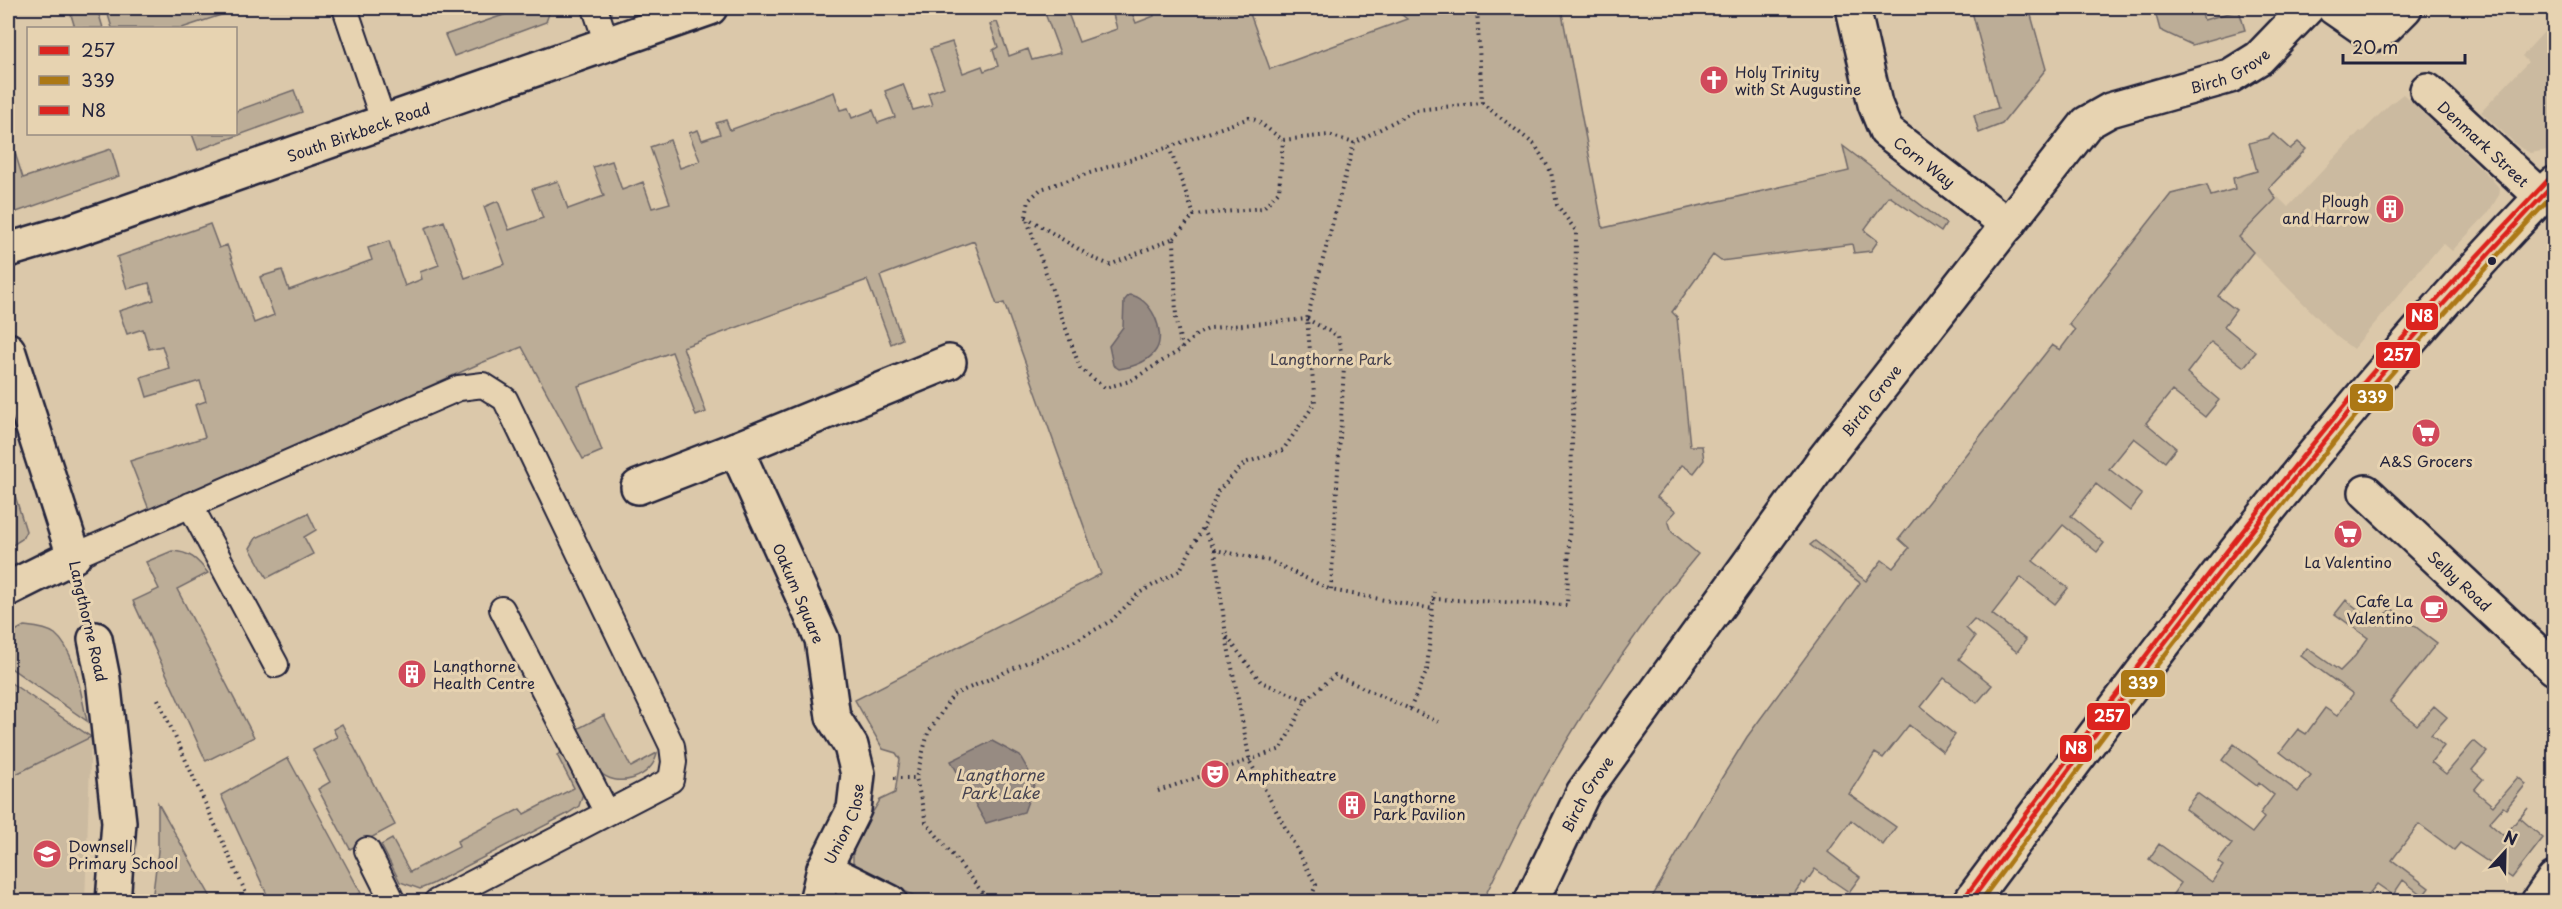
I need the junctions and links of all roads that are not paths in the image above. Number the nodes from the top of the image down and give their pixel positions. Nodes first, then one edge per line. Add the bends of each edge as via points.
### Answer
1 (345, 8) edge
2 (595, 8) edge
3 (710, 8) edge
4 (1853, 8) edge
5 (2307, 8) edge
6 (2334, 8) edge
7 (2404, 8) edge
8 (607, 44) junction
9 (2427, 90) dead end
10 (384, 123) junction
11 (2548, 191) edge
12 (2008, 225) junction
13 (8, 250) edge
14 (8, 351) edge
15 (949, 362) dead end
16 (736, 449) junction
17 (638, 487) dead end
18 (2366, 492) dead end
19 (190, 506) junction
20 (74, 556) junction
21 (8, 590) edge
22 (502, 609) dead end
23 (95, 639) dead end
24 (276, 665) dead end
25 (2554, 668) edge
26 (858, 774) joint
27 (607, 813) junction
28 (367, 850) dead end
29 (824, 869) junction
30 (113, 902) edge
31 (393, 902) edge
32 (436, 902) edge
33 (816, 902) edge
34 (890, 902) edge
35 (1531, 902) edge
36 (1970, 902) edge

1 - 10 lane
2 - 8 lane
3 - 8 street, South Birkbeck Road
4 - 12 street, Corn Way via 1875,104 1886,131
5 - 12 street, Birch Grove via 2259,58 2230,76 2110,110 2087,123
6 - 7 street via 2373,35
8 - 10 street, South Birkbeck Road
9 - 11 street, Denmark Street
10 - 13 street, South Birkbeck Road
11 - 36 street via 2388,364 2317,449
12 - 35 street, Birch Grove via 1825,458 1583,793
14 - 20 street, Langthorne Road
15 - 16 street
16 - 17 street
16 - 26 street, Oakum Square via 822,639 832,717 851,746
18 - 25 street, Selby Road
19 - 20 lane
19 - 24 lane
19 - 27 lane via 459,388 483,385 505,399 672,746 671,780
20 - 21 street
22 - 27 lane
23 - 30 street, Langthorne Road via 104,679 119,822
26 - 29 street, Union Close via 854,809
27 - 32 lane
28 - 31 lane
29 - 33 street, Union Close
29 - 34 street, Union Close

